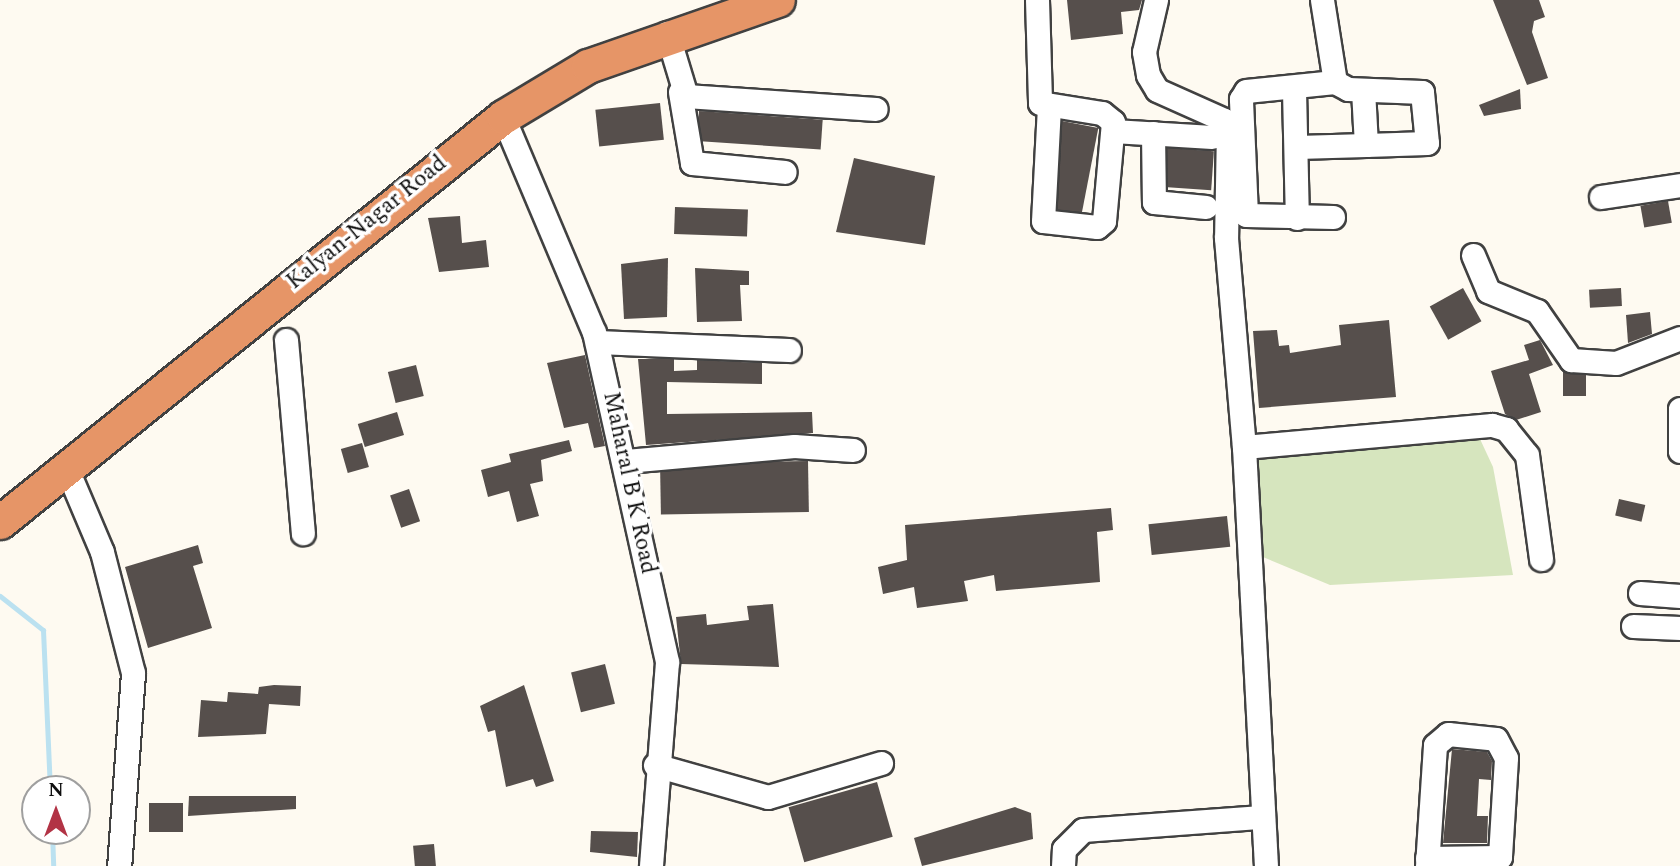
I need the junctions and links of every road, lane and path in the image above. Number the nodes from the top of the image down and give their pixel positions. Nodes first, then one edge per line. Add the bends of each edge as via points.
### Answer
1 (778, 0) edge
2 (1037, 0) edge
3 (1156, 0) edge
4 (1322, 0) edge
5 (667, 33) junction
6 (1335, 82) junction
7 (1294, 90) junction
8 (1363, 90) junction
9 (680, 92) junction
10 (1049, 107) junction
11 (876, 109) dead end
12 (503, 117) junction
13 (1113, 131) junction
14 (1153, 133) junction
15 (1212, 137) dead end
16 (1367, 145) junction
17 (1297, 147) junction
18 (785, 172) dead end
19 (1680, 185) edge
20 (1601, 197) dead end
21 (1206, 207) dead end
22 (1333, 217) dead end
23 (1297, 218) junction
24 (1473, 256) dead end
25 (1680, 338) edge
26 (286, 340) dead end
27 (597, 342) junction
28 (789, 350) dead end
29 (1680, 409) edge
30 (1244, 447) junction
31 (853, 450) dead end
32 (1680, 451) edge
33 (626, 461) junction
34 (66, 467) junction
35 (0, 523) edge
36 (303, 533) dead end
37 (1541, 559) dead end
38 (1640, 593) dead end
39 (1680, 596) edge
40 (1633, 626) dead end
41 (1680, 628) edge
42 (881, 763) dead end
43 (655, 765) junction
44 (1262, 817) junction
45 (1427, 862) edge
46 (119, 866) edge
47 (651, 866) edge
48 (1063, 866) edge
49 (1266, 866) edge

1 - 5 highway, Kalyan-Nagar Road
2 - 10 street via 1038,96
3 - 30 street via 1144,52 1148,75 1157,90 1224,120 1228,128 1226,238
4 - 6 street
5 - 9 street
5 - 12 highway, Kalyan-Nagar Road via 588,66
6 - 7 street
6 - 8 street
7 - 17 street
7 - 23 street via 1242,95 1242,202 1251,218
8 - 16 street
8 - 16 street via 1415,89 1428,103 1423,146
9 - 11 street
9 - 18 street via 692,163
10 - 13 street via 1108,115
10 - 13 street via 1045,224 1102,225
12 - 27 street, Maharal B K Road
12 - 34 highway, Kalyan-Nagar Road
13 - 14 street
14 - 15 street
14 - 21 street via 1154,202
16 - 17 street
17 - 23 street
19 - 20 street
22 - 23 street
24 - 25 street via 1488,291 1537,311 1571,360 1616,363
26 - 36 street
27 - 28 street
27 - 33 street, Maharal B K Road
29 - 32 street
30 - 37 street via 1492,425 1506,429 1527,455
30 - 44 street
31 - 33 street via 794,446
33 - 43 street, Maharal B K Road via 667,662
34 - 35 highway, Kalyan-Nagar Road
34 - 46 street via 102,552 133,673
38 - 39 street
40 - 41 street
42 - 43 street via 768,796
43 - 47 street, Maharal B K Road
44 - 48 street via 1083,830 1064,849
44 - 49 street
45 - 45 street via 1434,745 1448,734 1496,739 1506,752 1500,857

